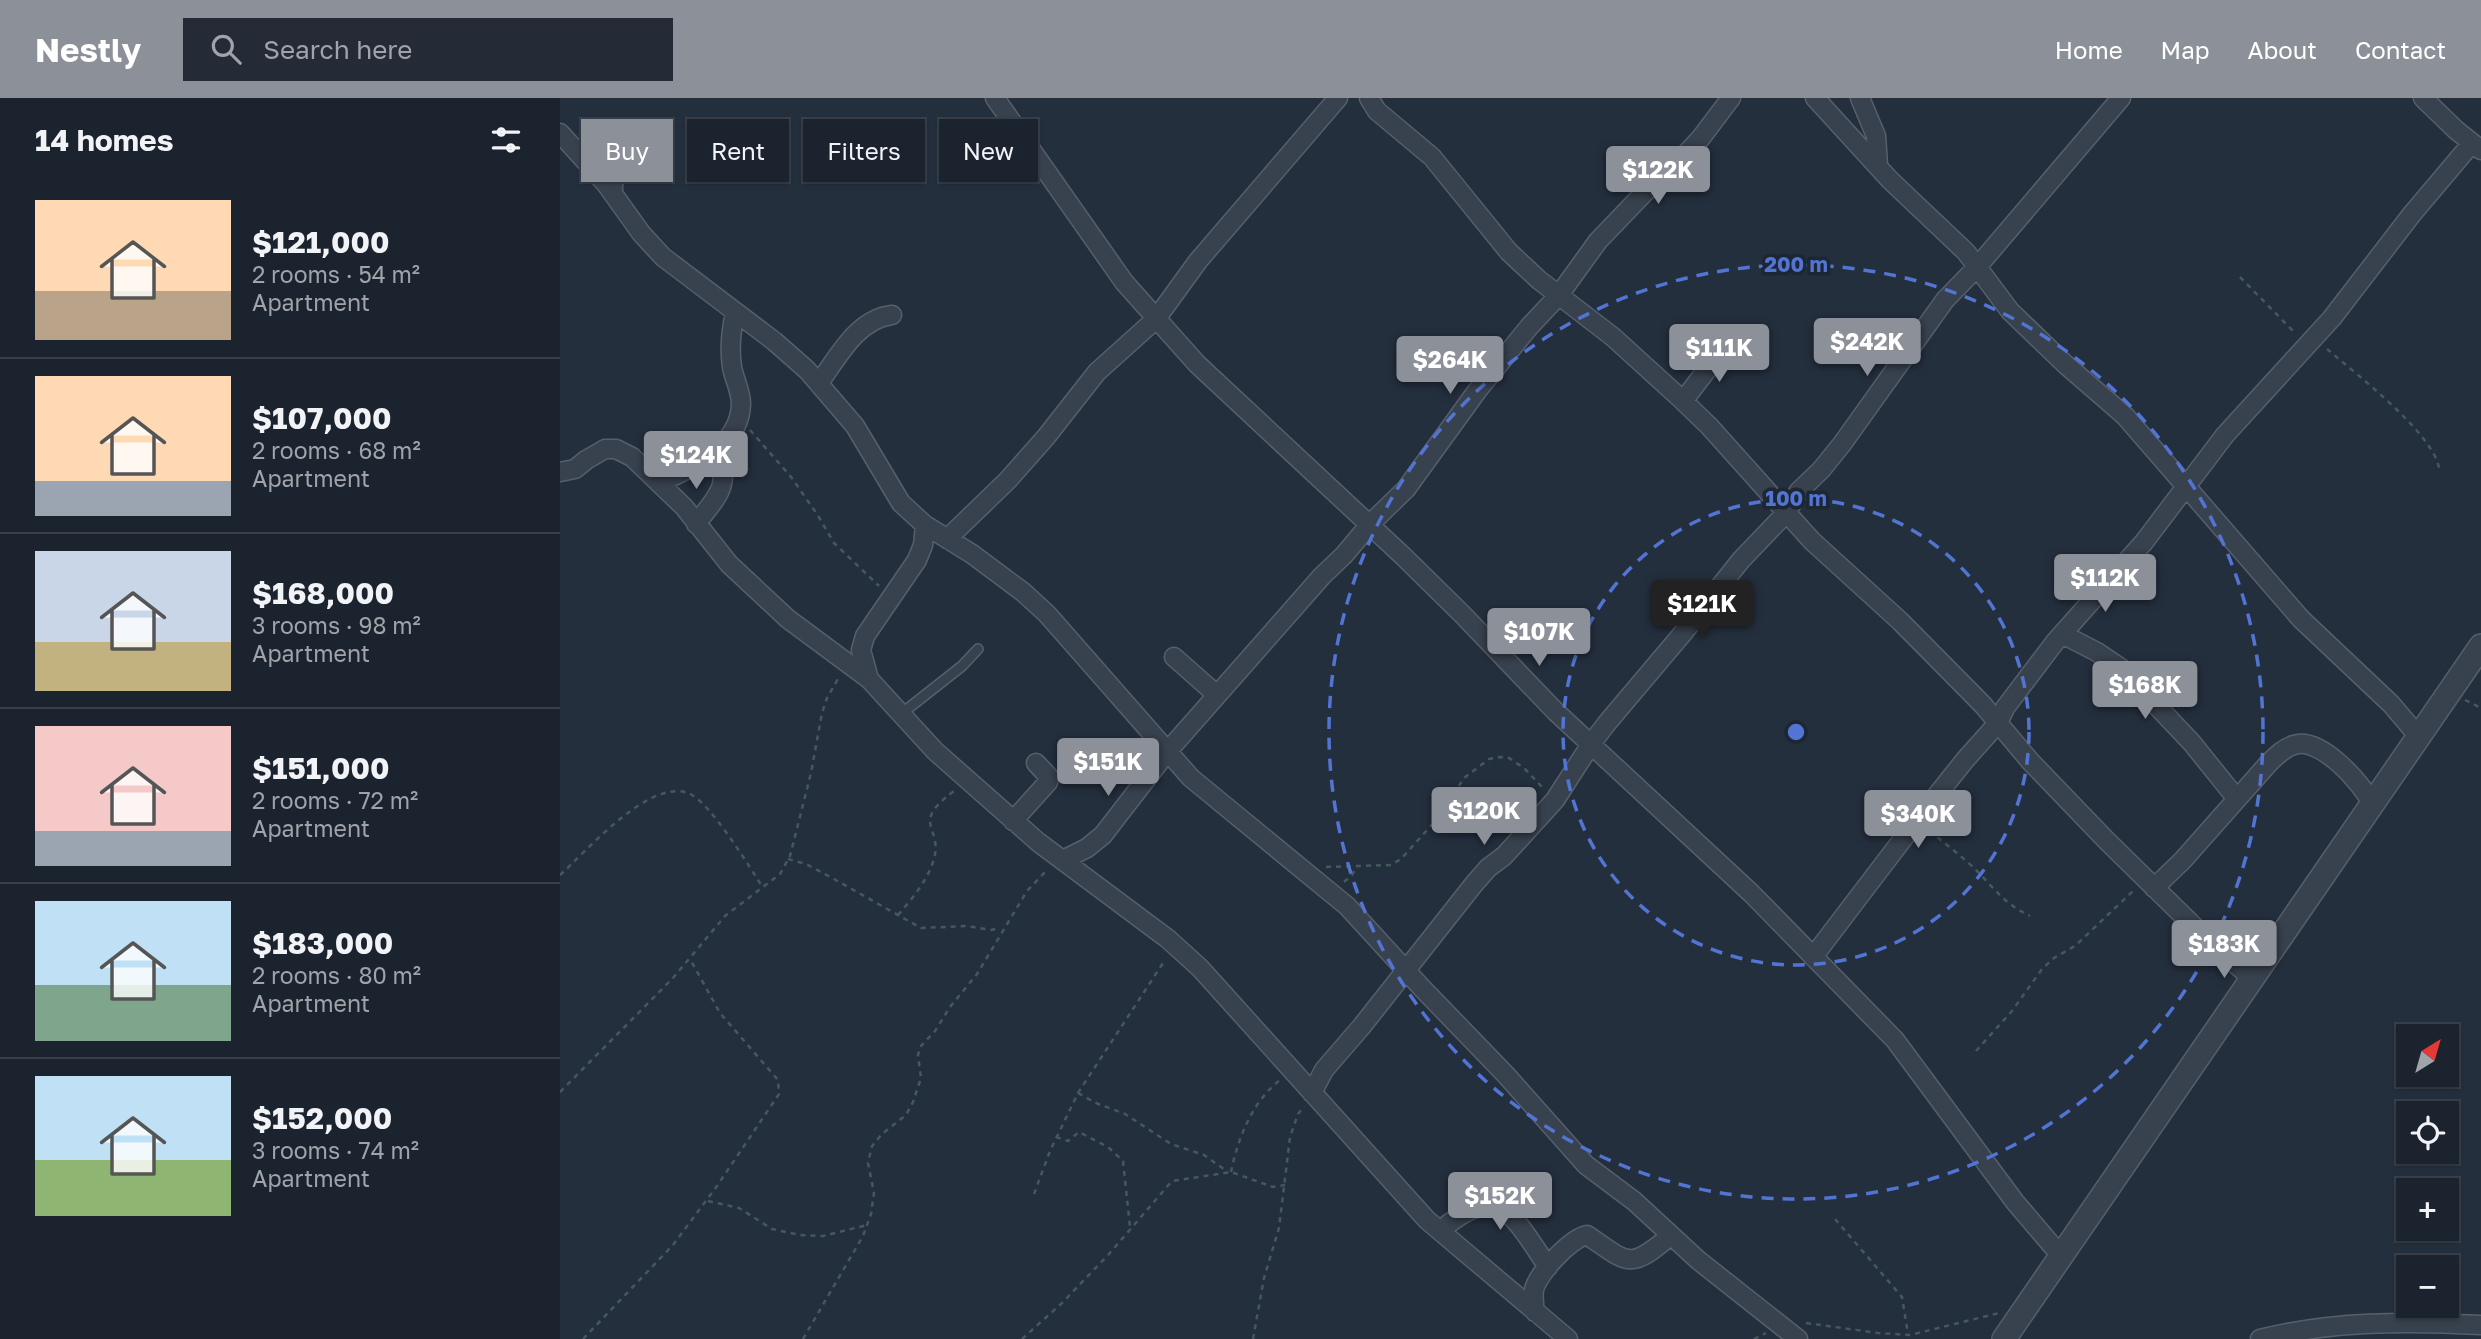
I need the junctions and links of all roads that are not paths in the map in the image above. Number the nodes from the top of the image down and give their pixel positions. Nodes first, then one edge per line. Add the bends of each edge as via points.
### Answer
1 (995, 98) edge
2 (1338, 98) edge
3 (1369, 98) edge
4 (1731, 98) edge
5 (1815, 98) edge
6 (1860, 98) edge
7 (2120, 98) edge
8 (2423, 98) edge
9 (560, 133) edge
10 (2476, 146) edge
11 (1878, 166) junction
12 (612, 182) edge
13 (613, 193) junction
14 (1978, 266) junction
15 (1559, 295) junction
16 (735, 313) junction
17 (892, 315) dead end
18 (1156, 319) junction
19 (1754, 358) dead end
20 (819, 383) junction
21 (1683, 401) junction
22 (712, 455) junction
23 (560, 472) edge
24 (659, 483) junction
25 (2186, 488) junction
26 (1787, 512) junction
27 (696, 524) junction
28 (1370, 524) junction
29 (925, 525) junction
30 (947, 539) junction
31 (2062, 634) junction
32 (2481, 646) edge
33 (978, 649) dead end
34 (1174, 657) dead end
35 (869, 679) junction
36 (1217, 695) junction
37 (901, 714) junction
38 (1998, 723) junction
39 (2419, 737) junction
40 (1591, 744) junction
41 (1167, 752) junction
42 (1036, 763) dead end
43 (2237, 799) junction
44 (2372, 804) junction
45 (1013, 821) junction
46 (1063, 861) junction
47 (2150, 884) junction
48 (1813, 957) junction
49 (1406, 971) junction
50 (2252, 978) junction
51 (1313, 1095) junction
52 (1440, 1231) junction
53 (1670, 1236) junction
54 (2061, 1256) junction
55 (1548, 1267) junction
56 (1535, 1312) junction
57 (2481, 1325) edge
58 (1569, 1339) edge
59 (1798, 1339) edge
60 (2004, 1339) edge
61 (2260, 1339) edge

1 - 18 street via 1124,282
2 - 18 street via 1198,261
3 - 15 street via 1377,111 1432,156 1509,252
4 - 15 street via 1682,159 1598,241
5 - 11 street
6 - 11 street via 1876,136
7 - 14 street
8 - 10 street
9 - 13 street
10 - 25 street via 2412,214 2359,285 2225,435
11 - 14 street
12 - 13 street
13 - 16 street via 663,257
14 - 25 street via 2010,311 2120,411
14 - 26 street via 1945,300 1867,412 1799,491
15 - 21 street
15 - 28 street via 1476,391 1406,489
16 - 20 street
16 - 22 street via 730,348 741,404 739,417
17 - 20 street via 878,317 857,332
18 - 28 street via 1196,364
18 - 30 street via 1105,364 1008,480
19 - 21 street via 1737,347 1722,350
20 - 29 street via 855,426 901,503
21 - 26 street
22 - 24 street
22 - 27 street via 724,479
23 - 24 street via 575,469 596,453 616,449 632,457
24 - 27 street
25 - 31 street
25 - 39 street via 2301,619
26 - 38 street
26 - 40 street via 1741,560
27 - 35 street via 729,564 788,619
28 - 36 street
28 - 40 street
29 - 30 street
29 - 35 street via 917,559 865,636 860,650
30 - 41 street via 999,573 1047,614
31 - 38 street via 2018,689
31 - 43 street via 2122,669
32 - 39 street
33 - 37 lane
34 - 36 street
35 - 37 street
36 - 41 street
37 - 45 street
38 - 47 street
38 - 48 street via 1917,819
39 - 44 street
40 - 48 street
40 - 49 street via 1555,800 1474,884
41 - 46 street via 1103,835
41 - 49 street via 1210,795 1335,894
42 - 45 street via 1049,777 1048,782
43 - 44 street via 2283,750 2306,743 2349,772
43 - 47 street via 2183,860
44 - 50 street
45 - 46 street
46 - 51 street via 1175,945
47 - 50 street
48 - 54 street via 1895,1040 2015,1202
49 - 51 street via 1324,1070
49 - 53 street via 1586,1165
50 - 54 street
51 - 52 street
52 - 55 street via 1469,1209 1501,1208 1512,1216
52 - 56 street
53 - 55 street via 1640,1258 1627,1260 1583,1235
53 - 59 street
54 - 60 street
55 - 56 street via 1534,1288
56 - 58 street
57 - 61 street via 2332,1325

